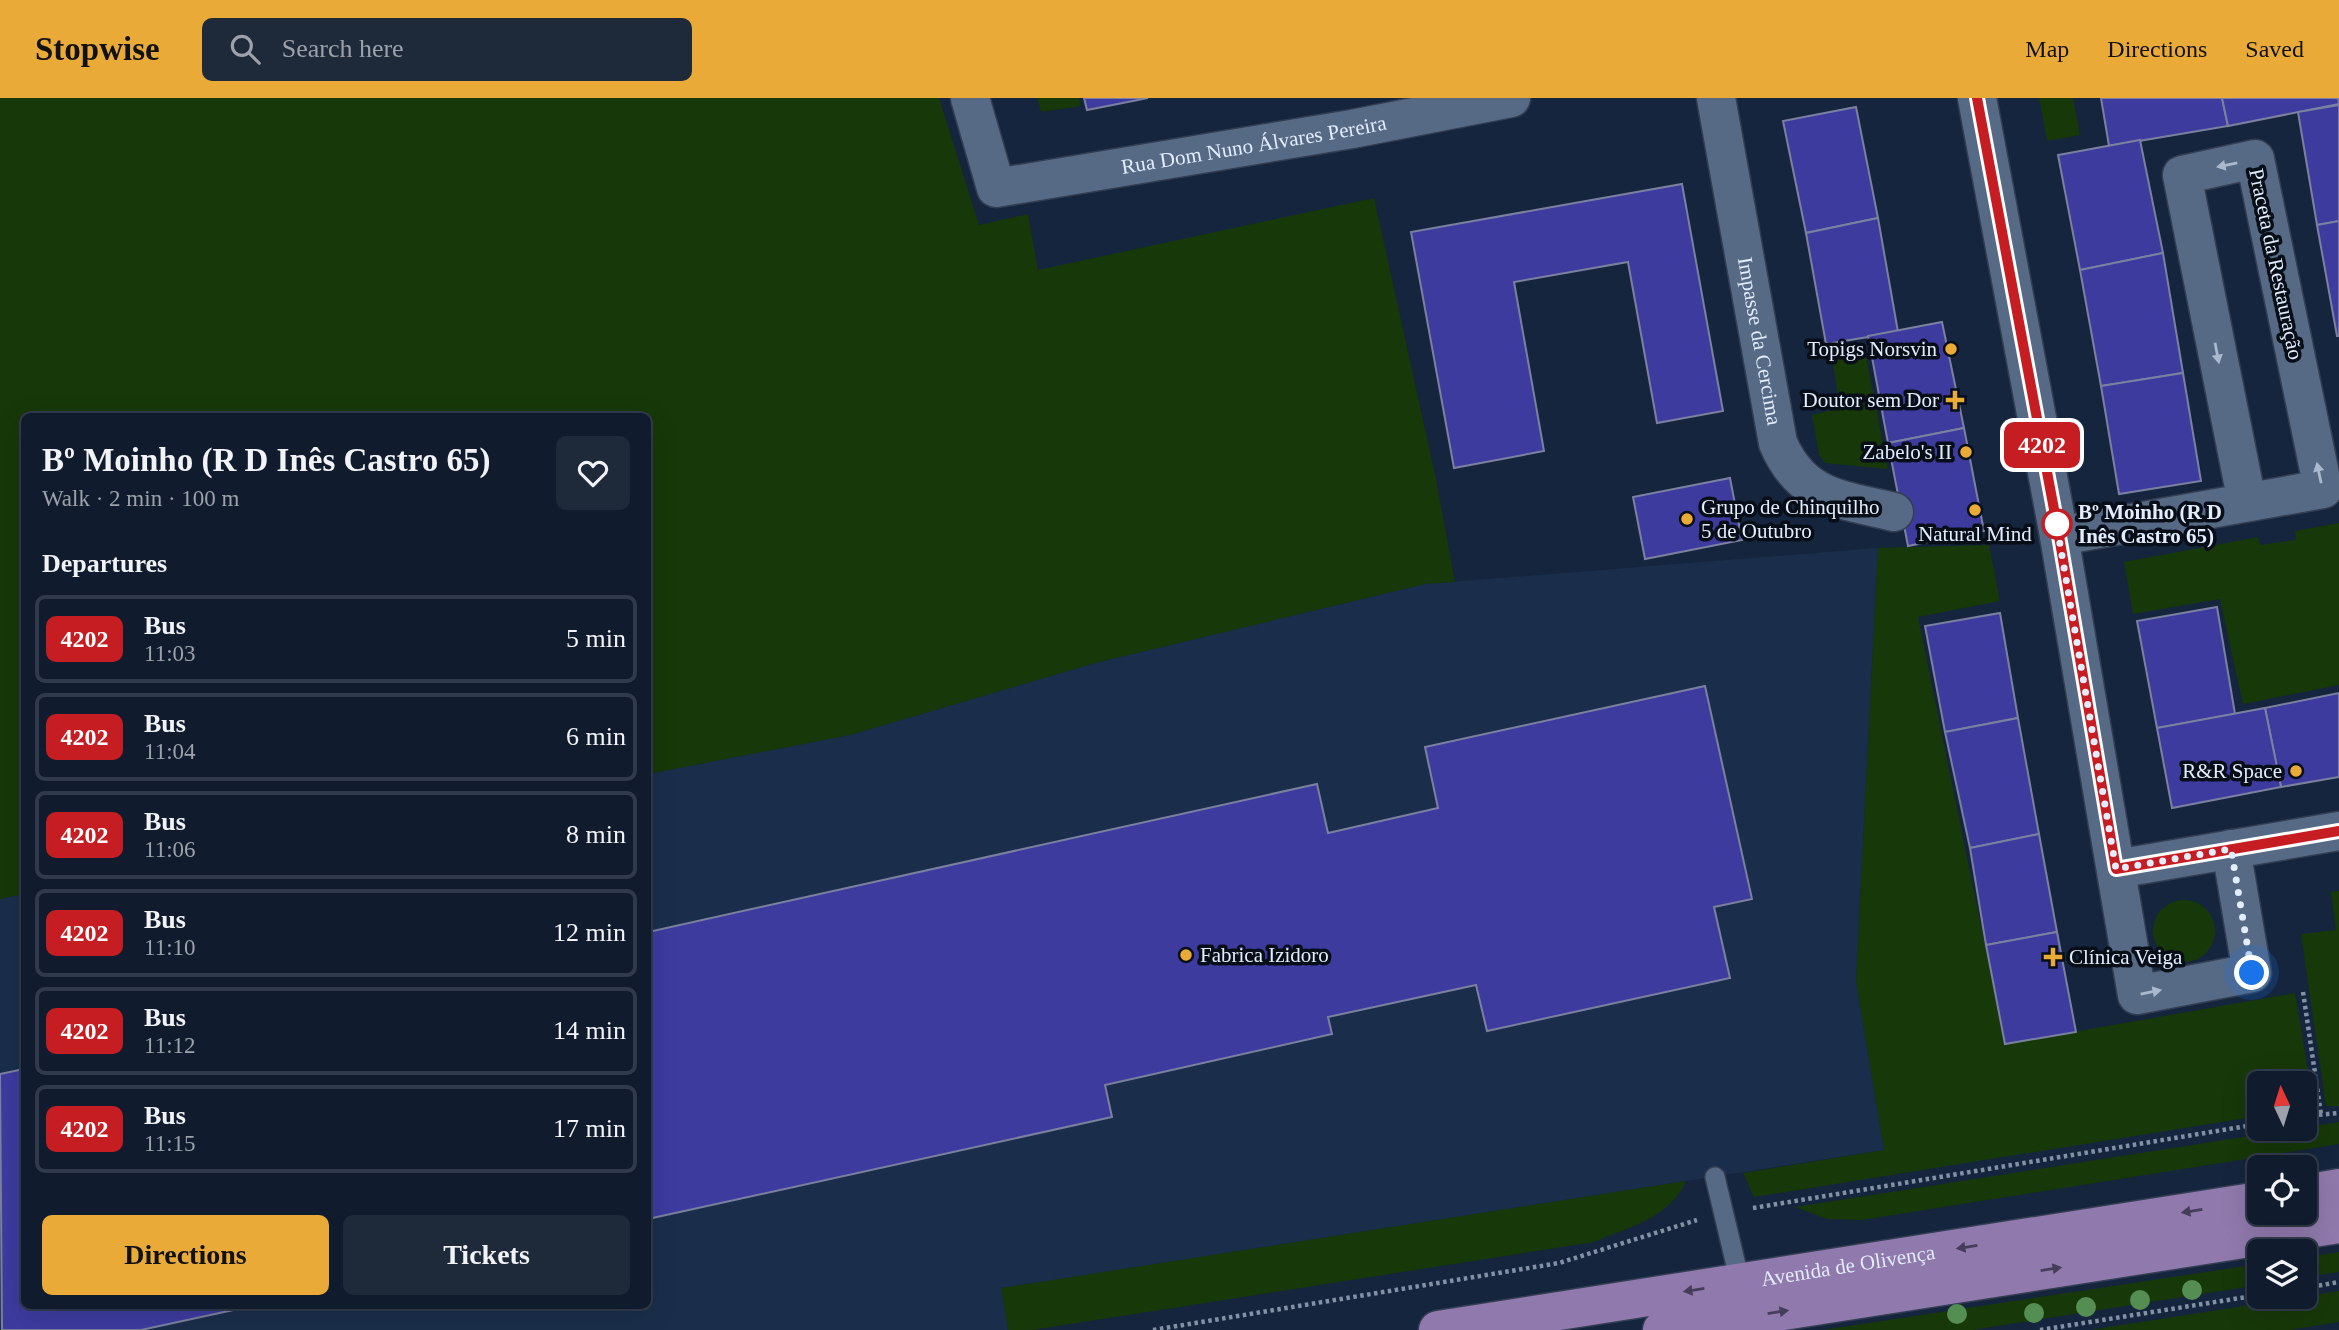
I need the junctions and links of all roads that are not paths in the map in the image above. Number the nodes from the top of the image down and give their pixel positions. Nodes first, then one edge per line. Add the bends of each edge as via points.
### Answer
1 (970, 98) edge
2 (1511, 98) edge
3 (1716, 98) edge
4 (1977, 98) edge
5 (1349, 113) edge
6 (2247, 502) junction
7 (1894, 512) dead end
8 (2059, 536) junction
9 (2339, 831) edge
10 (2231, 849) junction
11 (2116, 869) junction
12 (1714, 1177) dead end
13 (2339, 1188) edge
14 (2317, 1192) edge
15 (2247, 1203) edge
16 (2339, 1224) edge
17 (1740, 1282) junction
18 (1438, 1330) edge
19 (1662, 1330) edge

1 - 5 street, Rua Dom Nuno Álvares Pereira via 996,188
2 - 5 street, Rua Dom Nuno Álvares Pereira
3 - 7 street, Impasse da Cercima via 1778,443 1801,481 1822,494
4 - 8 street
6 -> 6 street, Praceta da Restauração via 2323,488 2255,159 2182,174
6 - 8 street, Praceta da Restauração
8 - 11 street
9 - 10 street
10 - 11 street
11 -> 10 street via 2137,995 2252,973
12 - 17 lane
13 - 14 main road
15 -> 17 main road, Avenida de Olivença
19 -> 16 main road, Avenida de Olivença
17 -> 18 main road, Avenida de Olivença

